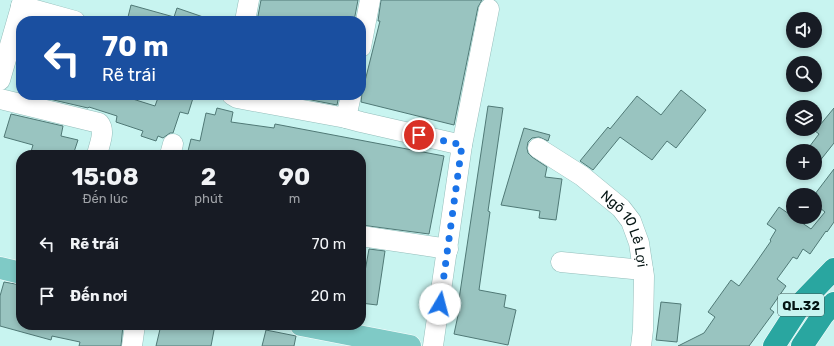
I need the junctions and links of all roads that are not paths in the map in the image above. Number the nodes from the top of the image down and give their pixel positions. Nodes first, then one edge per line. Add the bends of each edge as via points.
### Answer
1 (249, 0) edge
2 (370, 0) edge
3 (22, 3) edge
4 (489, 10) dead end
5 (16, 16) edge
6 (16, 16) edge
7 (60, 16) edge
8 (246, 16) edge
9 (366, 21) edge
10 (6, 38) edge
11 (0, 80) edge
12 (0, 99) edge
13 (248, 100) edge
14 (350, 100) edge
15 (346, 118) junction
16 (462, 145) junction
17 (538, 148) dead end
18 (98, 150) edge
19 (366, 237) edge
20 (448, 249) junction
21 (561, 262) dead end
22 (0, 268) edge
23 (834, 269) edge
24 (644, 270) junction
25 (16, 272) edge
26 (834, 303) edge
27 (134, 330) edge
28 (327, 330) edge
29 (132, 346) edge
30 (410, 346) edge
31 (433, 346) edge
32 (641, 346) edge
33 (774, 346) edge
34 (802, 346) edge

1 - 8 street
2 - 9 street
3 - 5 street
3 - 7 street
4 - 16 street
6 - 10 street
10 - 11 street
12 - 18 street via 99,123 103,131
13 - 15 street
14 - 15 street
15 - 16 street
16 - 20 street
17 - 24 street, Ngõ 10 Lê Lợi via 582,176 621,208 631,221 639,243
19 - 20 street
20 - 31 street
21 - 24 street
22 - 25 main road
23 - 33 highway, QL.32 via 803,301
24 - 32 street, Ngõ 10 Lê Lợi
26 - 34 highway, QL.32
27 - 29 street
28 - 30 main road

